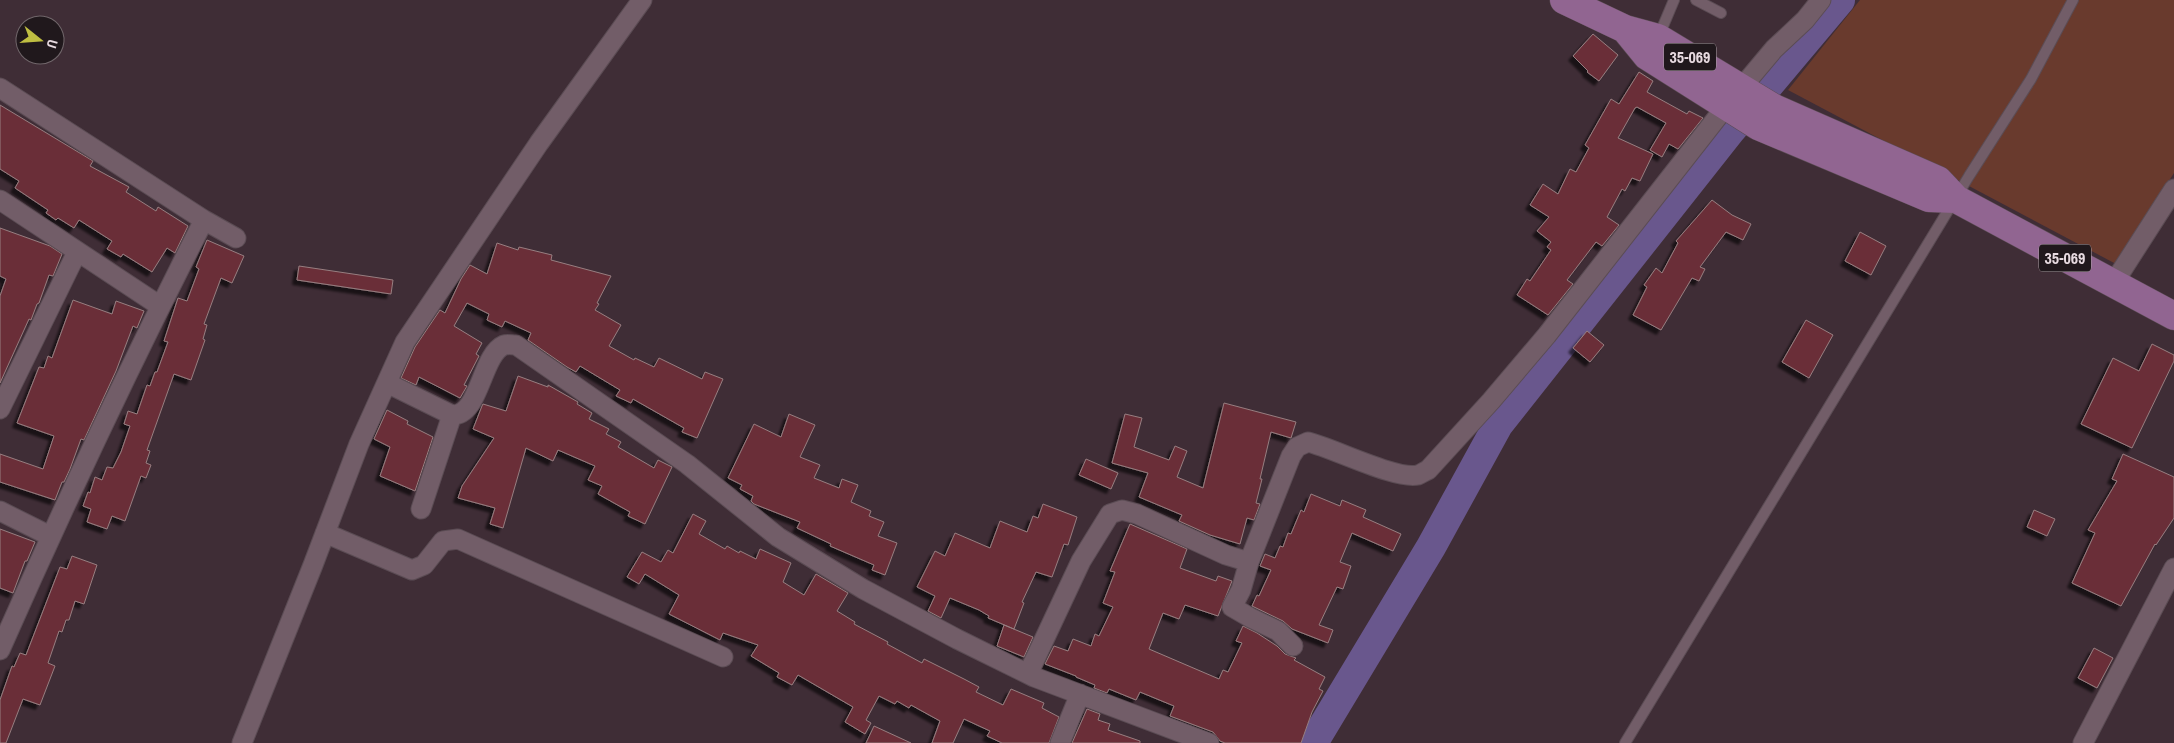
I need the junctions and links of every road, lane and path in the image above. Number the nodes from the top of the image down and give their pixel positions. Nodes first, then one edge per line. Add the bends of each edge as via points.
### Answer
1 (642, 0) edge
2 (1564, 0) edge
3 (1674, 0) edge
4 (1696, 0) edge
5 (1822, 0) edge
6 (2073, 0) edge
7 (1721, 13) dead end
8 (1625, 29) junction
9 (1658, 38) junction
10 (0, 88) edge
11 (1748, 106) junction
12 (2174, 189) edge
13 (1956, 199) junction
14 (0, 200) edge
15 (204, 220) junction
16 (236, 238) dead end
17 (77, 252) junction
18 (2113, 284) junction
19 (160, 306) junction
20 (2174, 316) edge
21 (386, 383) junction
22 (0, 409) edge
23 (452, 415) junction
24 (421, 510) dead end
25 (0, 511) edge
26 (325, 533) junction
27 (50, 536) junction
28 (1249, 562) junction
29 (2174, 568) edge
30 (1294, 646) dead end
31 (0, 650) edge
32 (724, 657) dead end
33 (1028, 674) junction
34 (1080, 694) junction
35 (242, 743) edge
36 (1060, 743) edge
37 (1209, 743) edge
38 (1625, 743) edge
39 (2083, 743) edge

1 - 21 street via 539,142 411,334
2 - 8 main road, 35-069
3 - 9 lane
4 - 7 lane
5 - 11 street via 1774,49
6 - 13 lane via 2031,78
8 - 9 main road, 35-069
8 - 11 main road, 35-069 via 1647,56
9 - 11 main road, 35-069
10 - 15 street
11 - 13 main road, 35-069 via 1938,180
11 - 28 street via 1428,470 1417,475 1394,473 1328,447 1308,442 1297,447
12 - 18 street
13 - 18 main road, 35-069
13 - 38 lane
14 - 17 street
15 - 16 street
15 - 19 street
17 - 19 street
17 - 22 street
18 - 20 main road, 35-069
19 - 27 street
21 - 23 street
21 - 26 street
23 - 24 street
23 - 33 street via 468,409 495,352 505,345 516,345 687,464 778,537 863,589
25 - 27 street
26 - 32 street via 412,570 424,566 443,541 458,539
26 - 35 street
27 - 31 street
28 - 30 street via 1232,607 1278,631
28 - 33 street via 1226,555 1137,514 1122,510 1110,514 1081,561
29 - 39 street
33 - 34 street
34 - 36 street
34 - 37 street

